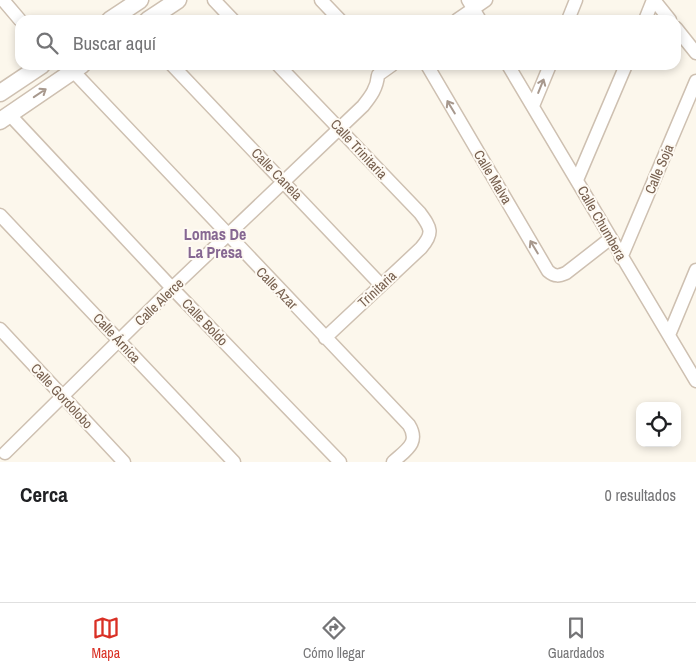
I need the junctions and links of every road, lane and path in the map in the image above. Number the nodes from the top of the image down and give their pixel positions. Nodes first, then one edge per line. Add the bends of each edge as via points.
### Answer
1 (2, 0) edge
2 (140, 0) edge
3 (178, 0) edge
4 (214, 0) edge
5 (322, 0) edge
6 (486, 0) edge
7 (576, 0) edge
8 (654, 0) edge
9 (474, 10) edge
10 (16, 15) edge
11 (118, 15) edge
12 (156, 15) edge
13 (229, 15) edge
14 (336, 15) edge
15 (570, 15) edge
16 (647, 15) edge
17 (666, 15) edge
18 (681, 34) edge
19 (696, 53) edge
20 (34, 70) edge
21 (74, 70) edge
22 (79, 70) edge
23 (177, 70) edge
24 (283, 70) edge
25 (377, 70) edge
26 (430, 70) edge
27 (511, 70) edge
28 (548, 70) edge
29 (624, 70) edge
30 (696, 81) edge
31 (0, 93) edge
32 (533, 106) junction
33 (5, 117) edge
34 (339, 128) junction
35 (577, 180) junction
36 (284, 181) junction
37 (0, 215) edge
38 (228, 236) junction
39 (611, 238) junction
40 (429, 239) joint
41 (621, 258) junction
42 (696, 270) edge
43 (381, 285) junction
44 (172, 288) junction
45 (0, 329) edge
46 (669, 335) junction
47 (325, 338) junction
48 (119, 340) junction
49 (696, 381) edge
50 (62, 397) junction
51 (6, 454) edge
52 (124, 462) edge
53 (234, 462) edge
54 (340, 462) edge
55 (393, 462) edge

1 - 10 street
2 - 11 street
3 - 12 street
4 - 13 street
5 - 14 street
6 - 9 street
7 - 15 street
8 - 16 street
8 - 17 street
18 - 19 street
20 - 31 street
33 -> 21 street
22 - 38 street, Calle Azar
23 - 36 street, Calle Canela
24 - 34 street, Calle Trinitaria
25 - 34 street, Calle Alerce via 377,84 372,94
39 -> 26 street, Calle Malva via 566,273 553,276
27 - 32 street, Calle Chumbera
32 -> 28 street
29 - 35 street
30 - 41 street, Calle Soja
32 - 35 street, Calle Chumbera
33 - 44 street, Calle Boldo
34 - 36 street, Calle Alerce
34 - 40 street, Calle Trinitaria via 420,213 430,231
35 - 39 street, Calle Chumbera
36 - 38 street, Calle Alerce
36 - 43 street, Calle Canela
37 - 48 street, Calle Árnica
38 - 44 street, Calle Alerce
38 - 47 street, Calle Azar
39 - 41 street, Calle Chumbera
40 - 43 street, Trinitaria
41 - 46 street, Calle Chumbera
42 - 46 street
43 - 47 street, Trinitaria
44 - 48 street, Calle Alerce
44 - 54 street, Calle Boldo
45 - 50 street, Calle Gordolobo
46 - 49 street, Calle Chumbera
47 - 55 street, Calle Azar via 412,431 413,442
48 - 50 street, Calle Alerce
48 - 53 street, Calle Árnica
50 - 51 street, Calle Alerce
50 - 52 street, Calle Gordolobo

